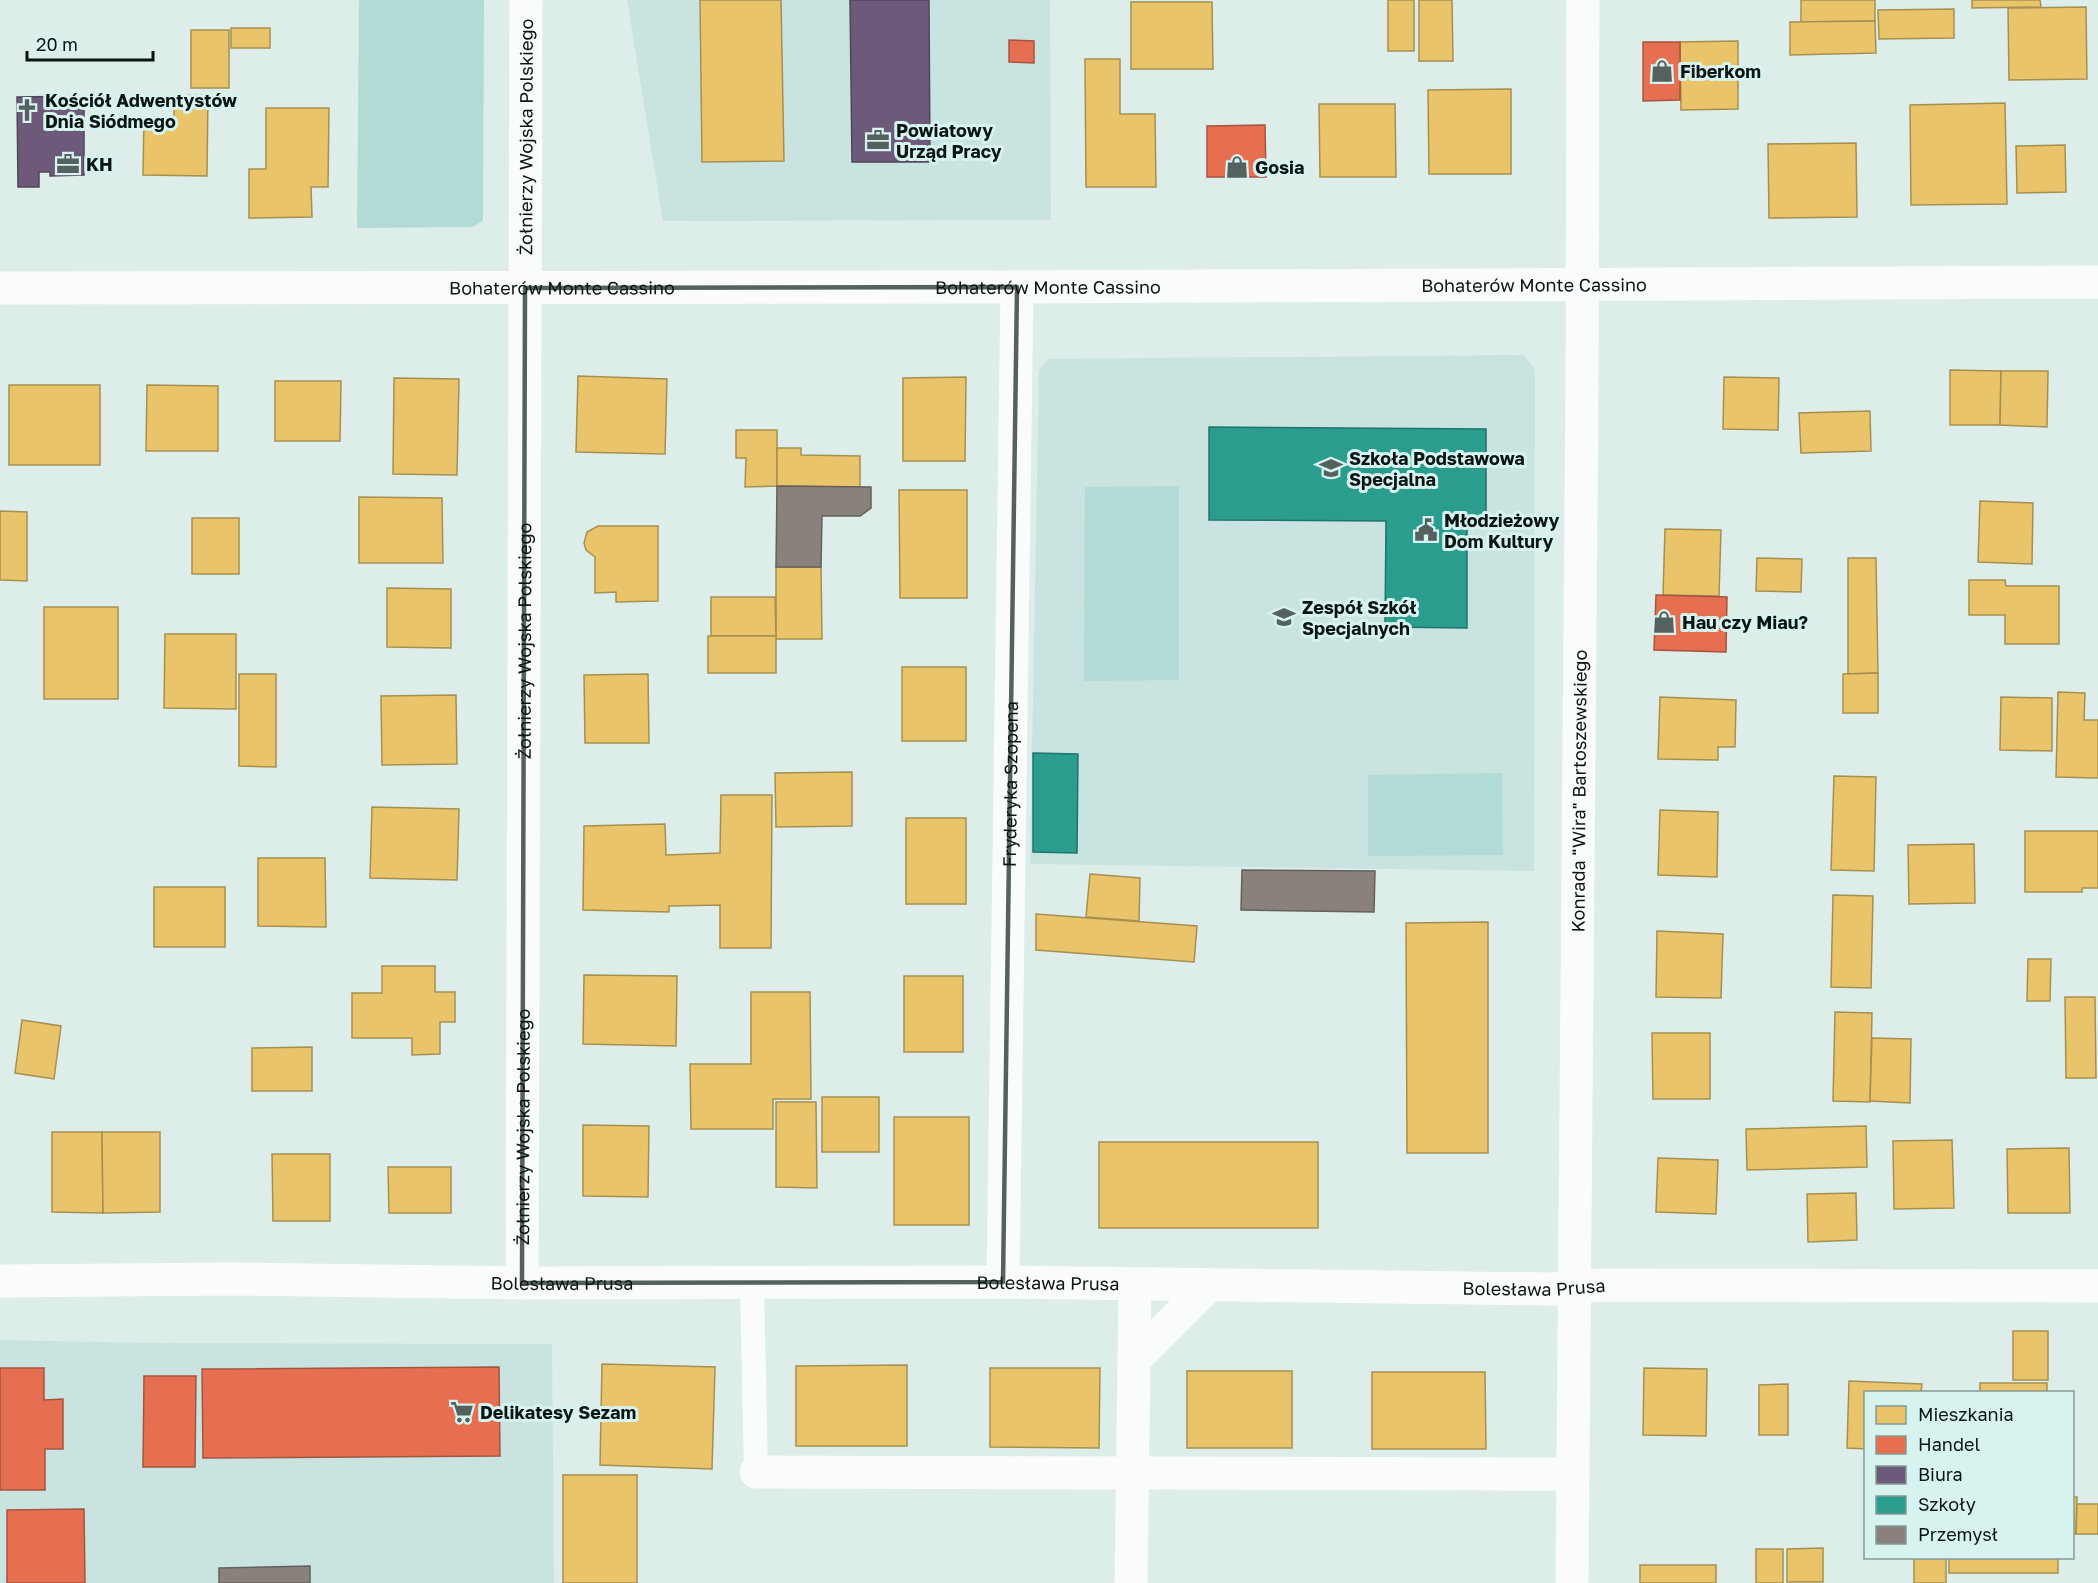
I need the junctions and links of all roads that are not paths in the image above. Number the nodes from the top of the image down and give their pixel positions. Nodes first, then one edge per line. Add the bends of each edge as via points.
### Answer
1 (526, 0) edge
2 (1583, 0) edge
3 (2098, 282) edge
4 (1582, 283) junction
5 (1017, 287) junction
6 (0, 288) edge
7 (525, 288) junction
8 (0, 1281) edge
9 (1003, 1282) junction
10 (522, 1283) junction
11 (752, 1283) junction
12 (1135, 1285) junction
13 (1208, 1286) junction
14 (2098, 1286) edge
15 (1574, 1288) junction
16 (1134, 1360) junction
17 (756, 1472) joint
18 (1133, 1473) junction
19 (1573, 1474) junction
20 (1131, 1583) edge
21 (1572, 1583) edge

1 - 7 street, Żołnierzy Wojska Polskiego
2 - 4 street, Konrada "Wira" Bartoszewskiego
3 - 4 street, Bohaterów Monte Cassino
4 - 5 street, Bohaterów Monte Cassino
4 - 15 street, Konrada "Wira" Bartoszewskiego
5 - 7 street, Bohaterów Monte Cassino
5 - 9 street, Fryderyka Szopena
6 - 7 street, Bohaterów Monte Cassino
7 - 10 street, Żołnierzy Wojska Polskiego
8 - 10 street, Bolesława Prusa
9 - 11 street, Bolesława Prusa
9 - 12 street, Bolesława Prusa
10 - 11 street, Bolesława Prusa
11 - 17 lane
12 - 13 street, Bolesława Prusa
12 - 16 street
13 - 15 street, Bolesława Prusa
13 - 16 street
14 - 15 street, Bolesława Prusa
15 - 19 street, Konrada "Wira" Bartoszewskiego
16 - 18 street
17 - 18 street
18 - 19 street
18 - 20 street
19 - 21 street, Konrada "Wira" Bartoszewskiego

